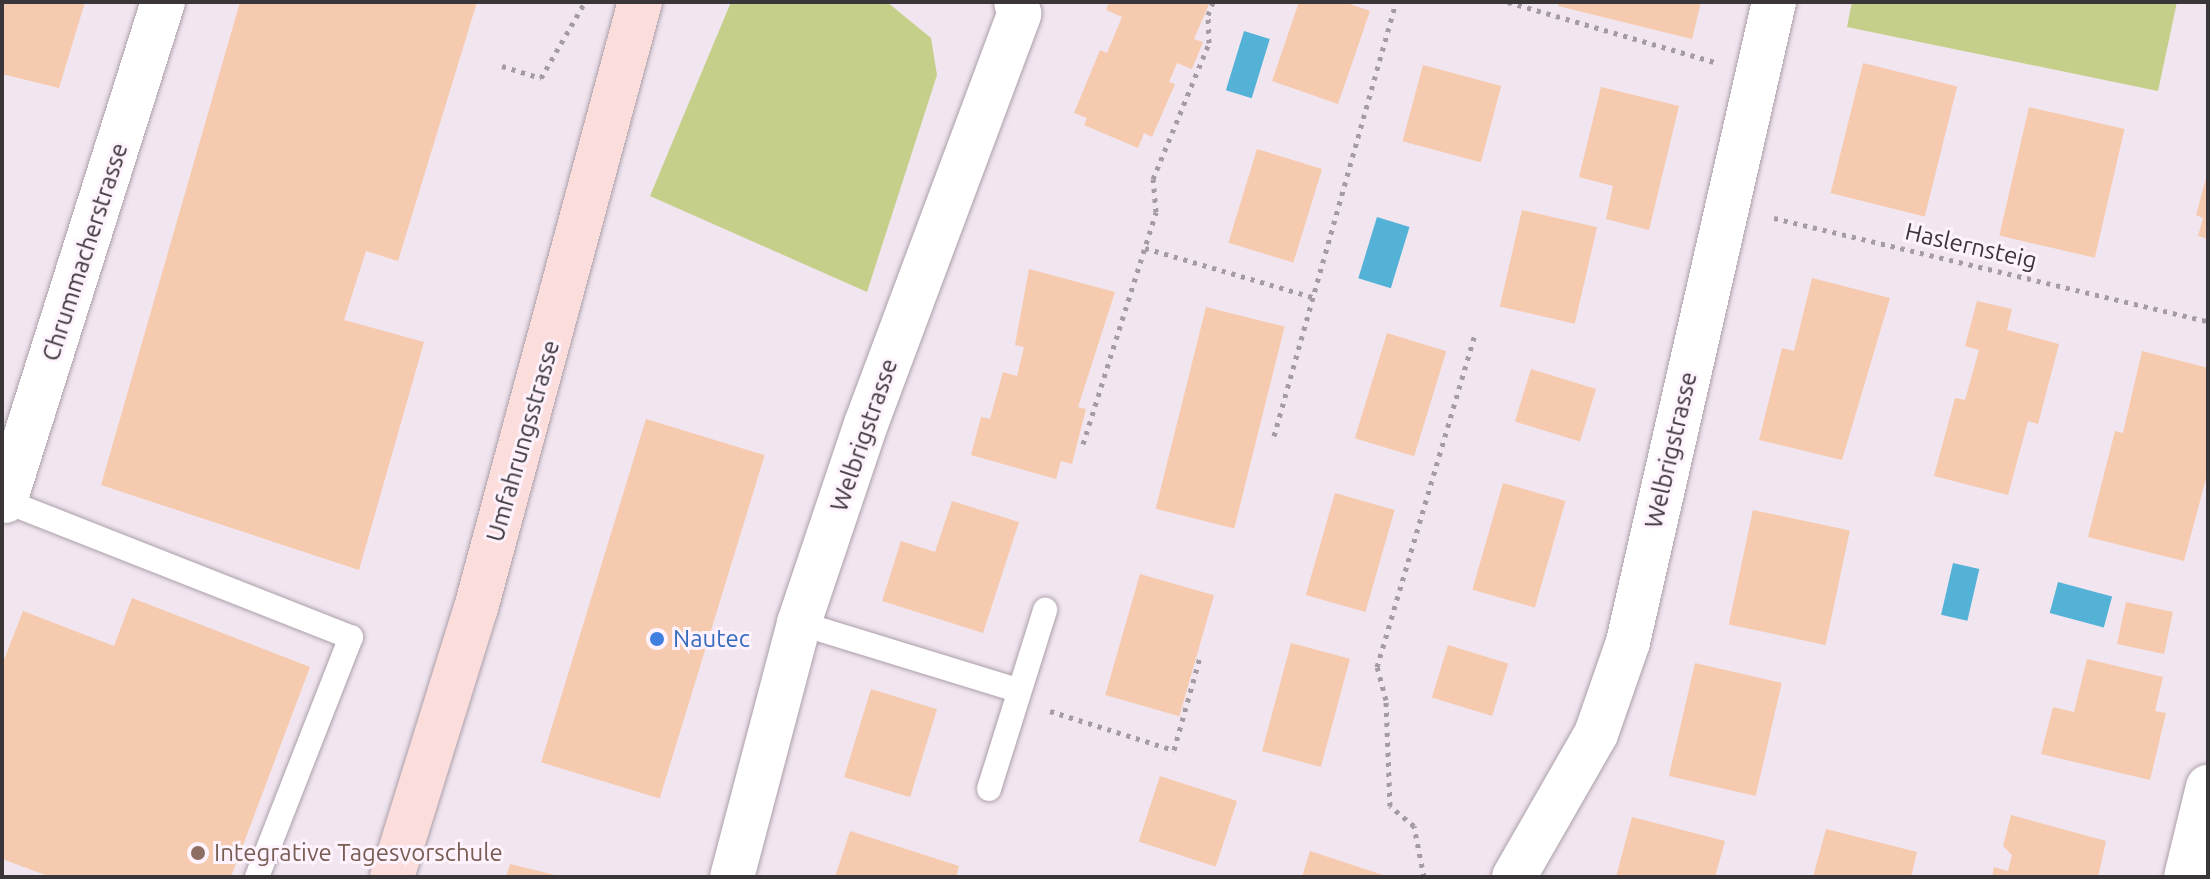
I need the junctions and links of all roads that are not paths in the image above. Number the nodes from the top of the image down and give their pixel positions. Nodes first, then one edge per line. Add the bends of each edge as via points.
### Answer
1 (163, 2) edge
2 (640, 2) edge
3 (1016, 2) edge
4 (1774, 2) edge
5 (4, 505) edge
6 (1045, 610) dead end
7 (799, 623) junction
8 (1016, 695) junction
9 (2208, 787) edge
10 (989, 789) dead end
11 (257, 877) edge
12 (392, 877) edge
13 (732, 877) edge
14 (1514, 877) edge
15 (2186, 877) edge

1 - 5 street, Chrummacherstrasse
2 - 12 main road, Umfahrungsstrasse via 481,593
3 - 7 street, Welbrigstrasse via 1019,14 866,424
4 - 14 street, Welbrigstrasse via 1628,642 1596,734
5 - 11 lane via 351,637
6 - 8 lane
7 - 8 lane
7 - 13 street, Welbrigstrasse
8 - 10 lane
9 - 15 street

